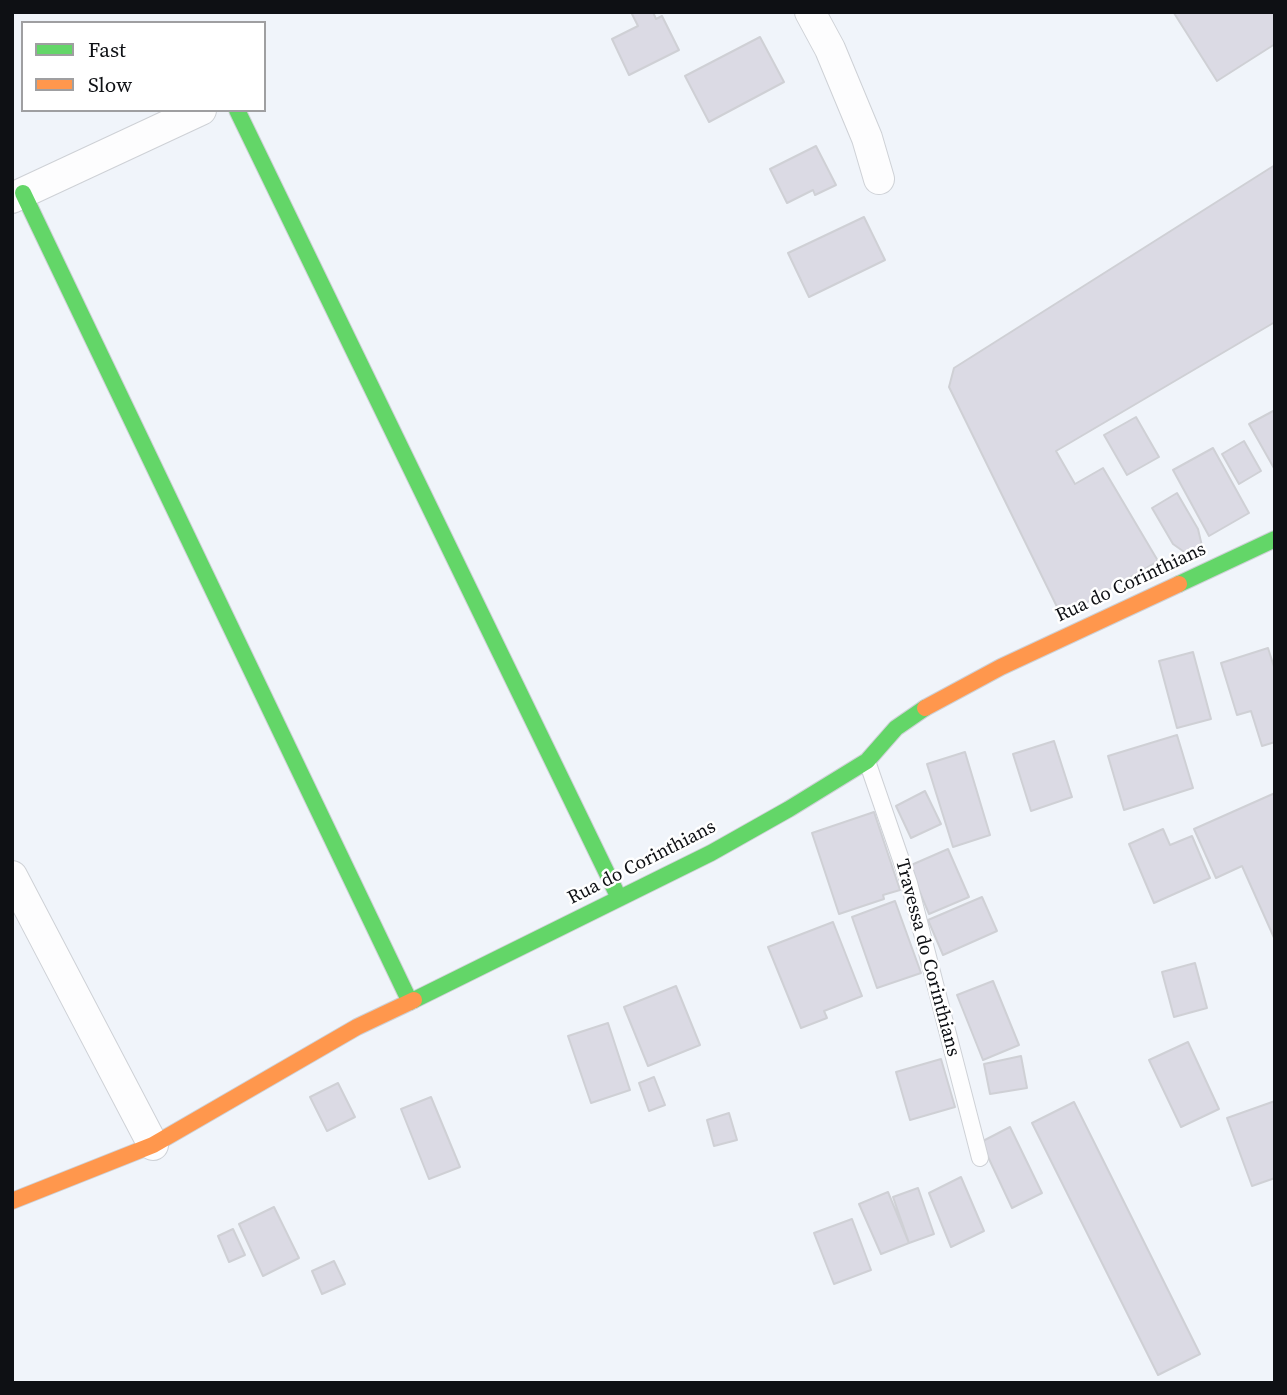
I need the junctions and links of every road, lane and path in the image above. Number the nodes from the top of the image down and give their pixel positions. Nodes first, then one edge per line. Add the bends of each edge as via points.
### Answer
1 (810, 12) edge
2 (197, 112) edge
3 (238, 112) edge
4 (879, 179) dead end
5 (18, 196) edge
6 (1275, 538) edge
7 (867, 761) junction
8 (12, 876) edge
9 (620, 898) junction
10 (410, 1002) junction
11 (153, 1145) junction
12 (980, 1158) dead end
13 (12, 1201) edge

1 - 4 street via 867,138
2 - 5 street
3 - 9 street
5 - 10 street
6 - 7 street, Rua do Corinthians via 937,700 895,728
7 - 9 street, Rua do Corinthians via 711,853
7 - 12 lane, Travessa do Corinthians via 909,883
8 - 11 street
9 - 10 street, Rua do Corinthians
10 - 11 street, Rua do Corinthians via 357,1027
11 - 13 street, Rua do Corinthians

